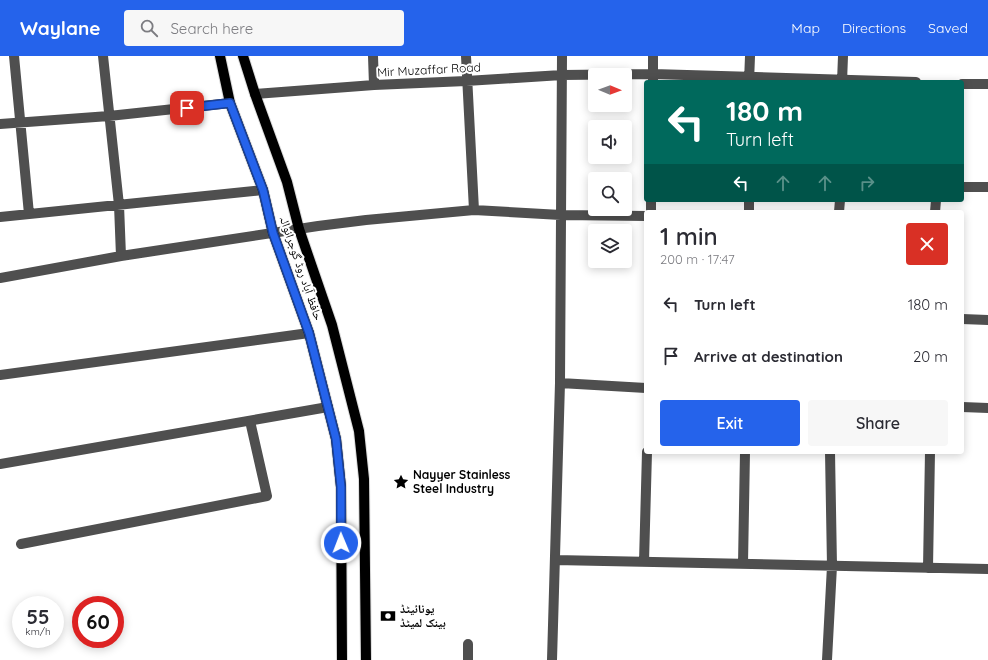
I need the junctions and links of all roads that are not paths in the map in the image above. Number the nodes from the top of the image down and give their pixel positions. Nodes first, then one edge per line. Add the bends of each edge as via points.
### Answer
1 (14, 56) edge
2 (103, 56) edge
3 (220, 56) edge
4 (243, 56) edge
5 (373, 56) edge
6 (466, 56) edge
7 (562, 56) edge
8 (653, 56) edge
9 (750, 56) edge
10 (843, 56) edge
11 (562, 75) junction
12 (653, 78) edge
13 (749, 79) edge
14 (796, 80) edge
15 (842, 80) edge
16 (466, 81) junction
17 (964, 84) edge
18 (988, 84) edge
19 (374, 85) junction
20 (255, 94) junction
21 (230, 103) junction
22 (109, 116) junction
23 (20, 123) junction
24 (0, 124) edge
25 (964, 187) edge
26 (988, 188) edge
27 (263, 190) junction
28 (119, 205) junction
29 (474, 210) junction
30 (29, 214) junction
31 (561, 215) junction
32 (644, 216) edge
33 (0, 217) edge
34 (299, 228) junction
35 (273, 233) junction
36 (121, 256) junction
37 (0, 278) edge
38 (964, 320) edge
39 (988, 320) edge
40 (309, 333) junction
41 (0, 375) edge
42 (560, 383) junction
43 (644, 388) edge
44 (328, 407) junction
45 (964, 407) edge
46 (988, 408) edge
47 (250, 421) junction
48 (647, 454) edge
49 (745, 454) edge
50 (830, 454) edge
51 (930, 454) edge
52 (0, 464) edge
53 (22, 544) dead end
54 (555, 560) junction
55 (644, 562) junction
56 (743, 564) junction
57 (832, 566) junction
58 (928, 568) junction
59 (988, 569) edge
60 (468, 644) dead end
61 (342, 660) edge
62 (366, 660) edge
63 (468, 660) edge
64 (552, 660) edge
65 (827, 660) edge

1 - 23 street
2 - 22 street
3 - 21 main road, حافظ آباد روڈ گوجرانوالہ
4 - 20 main road, حافظ آباد روڈ گوجرانوالہ
5 - 19 street
6 - 16 street
7 - 11 street
8 - 12 street
9 - 13 street
10 - 15 street
11 - 12 street, Mir Muzaffar Road
11 - 16 street, Mir Muzaffar Road
11 - 31 street
12 - 13 street, Mir Muzaffar Road
13 - 14 street, Mir Muzaffar Road
16 - 19 street, Mir Muzaffar Road
16 - 29 street
17 - 18 street
19 - 20 street, Mir Muzaffar Road
20 - 34 main road, حافظ آباد روڈ گوجرانوالہ via 287,182
21 - 22 street
21 - 27 main road, حافظ آباد روڈ گوجرانوالہ
22 - 23 street
22 - 28 street
23 - 24 street
23 - 30 street
25 - 26 street
27 - 28 street
27 - 35 main road, حافظ آباد روڈ گوجرانوالہ
28 - 30 street
28 - 36 street
29 - 31 street
29 - 34 street
30 - 33 street
31 - 32 street
31 - 42 street
34 - 35 street
34 - 62 main road, حافظ آباد روڈ گوجرانوالہ via 332,325 359,431 364,479
35 - 36 street
35 - 40 main road, حافظ آباد روڈ گوجرانوالہ
36 - 37 street
38 - 39 street
40 - 41 street
40 - 44 main road, حافظ آباد روڈ گوجرانوالہ
42 - 43 street
42 - 54 street
44 - 47 street
44 - 61 main road, حافظ آباد روڈ گوجرانوالہ via 336,439 341,487
45 - 46 street
47 - 52 street
47 - 53 street via 266,496
48 - 55 street
49 - 56 street
50 - 57 street
51 - 58 street
54 - 55 street
54 - 64 street
55 - 56 street
56 - 57 street
57 - 58 street
57 - 65 street
58 - 59 street
60 - 63 street

